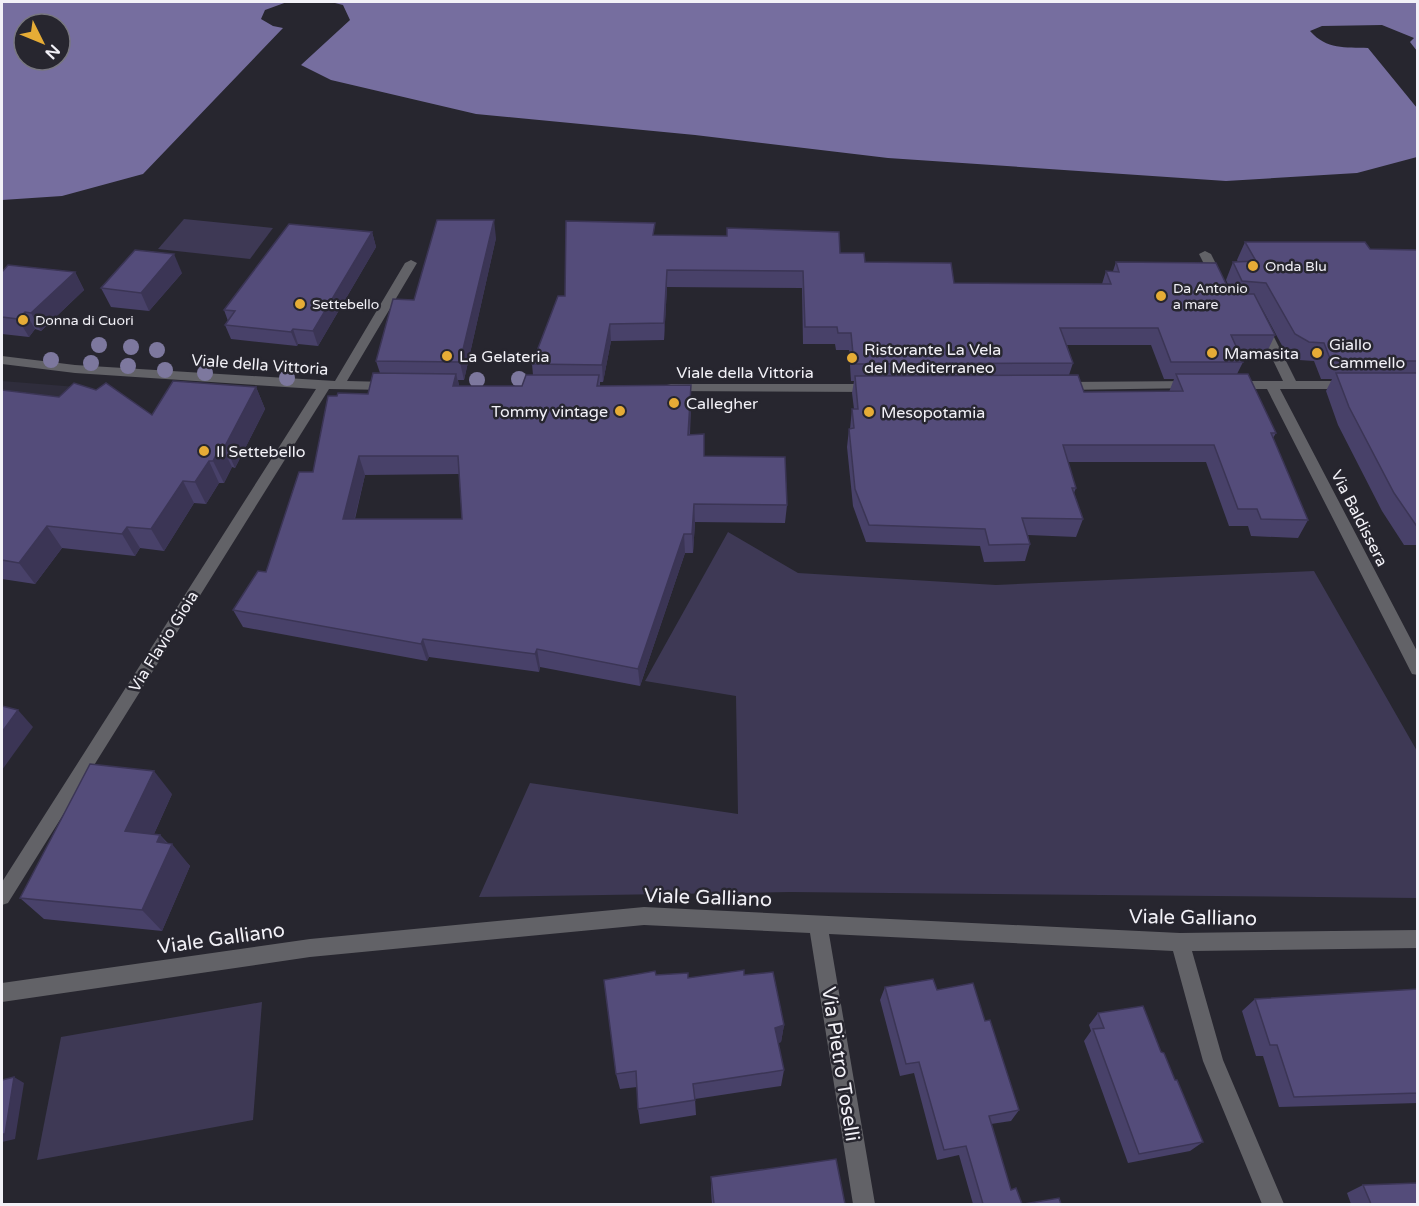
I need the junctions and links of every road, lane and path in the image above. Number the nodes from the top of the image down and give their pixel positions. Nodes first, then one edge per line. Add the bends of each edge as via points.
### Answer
1 (1205, 254) dead end
2 (411, 262) dead end
3 (1224, 295) edge
4 (1257, 315) edge
5 (2, 360) edge
6 (1271, 384) junction
7 (1291, 384) junction
8 (332, 385) junction
9 (1360, 385) edge
10 (398, 386) edge
11 (1047, 386) edge
12 (658, 388) edge
13 (882, 388) edge
14 (1418, 669) edge
15 (2, 897) edge
16 (818, 924) junction
17 (1418, 939) edge
18 (1180, 942) junction
19 (2, 993) edge
20 (864, 1204) edge
21 (1273, 1204) edge

1 - 3 street
2 - 8 street, Via Flavio Gioia
4 - 7 street
5 - 8 street, Viale della Vittoria via 75,369
6 - 7 street
6 - 11 street
6 - 14 street, Via Baldissera
7 - 9 street
8 - 10 street, Viale della Vittoria
8 - 15 street, Via Flavio Gioia
12 - 13 street, Viale della Vittoria
16 - 18 street, Viale Galliano
16 - 19 street, Viale Galliano via 644,916 310,948
16 - 20 street, Via Pietro Toselli
17 - 18 street, Viale Galliano
18 - 21 street via 1213,1061

